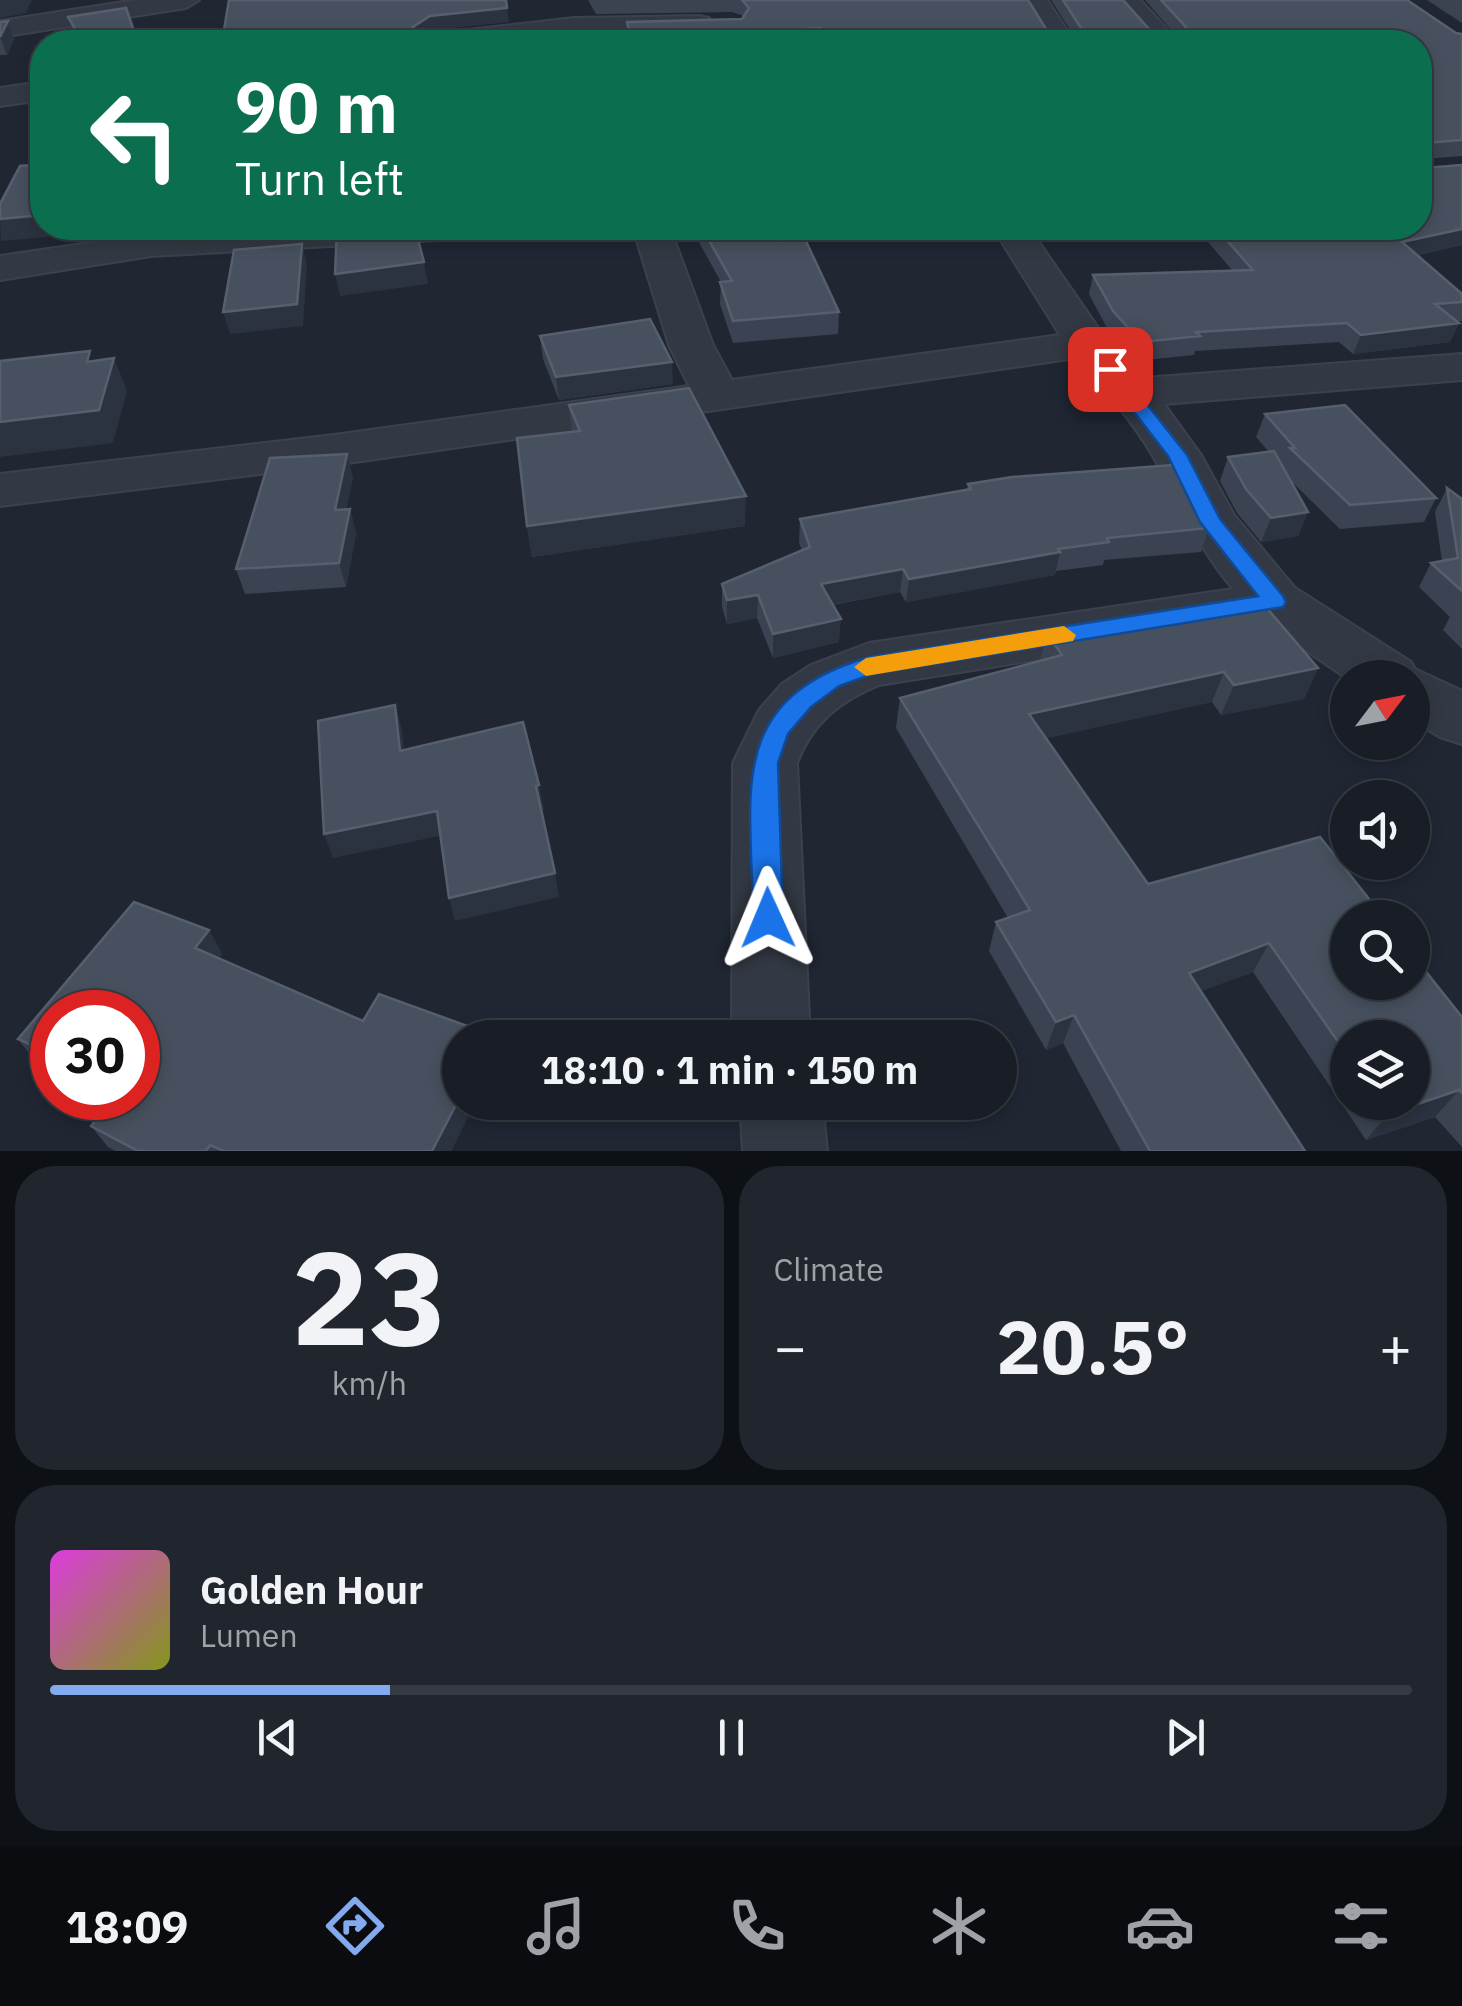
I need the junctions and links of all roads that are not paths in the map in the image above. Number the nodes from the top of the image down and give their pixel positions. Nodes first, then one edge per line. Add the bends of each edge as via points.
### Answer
1 (186, 0) edge
2 (1034, 0) edge
3 (1126, 0) edge
4 (732, 24) edge
5 (1, 30) edge
6 (539, 30) edge
7 (1054, 30) edge
8 (1153, 30) edge
9 (30, 93) edge
10 (0, 97) edge
11 (0, 109) edge
12 (30, 110) edge
13 (242, 240) edge
14 (655, 240) edge
15 (1019, 240) edge
16 (0, 268) edge
17 (1087, 344) junction
18 (1462, 367) edge
19 (1132, 393) junction
20 (717, 396) junction
21 (0, 490) edge
22 (1275, 602) junction
23 (1363, 660) edge
24 (1430, 701) edge
25 (1462, 720) edge
26 (771, 1020) edge
27 (782, 1120) edge
28 (785, 1151) edge

1 - 5 street
2 - 7 street
3 - 8 street
4 - 6 street
9 - 10 street
11 - 12 street
13 - 16 street via 152,245
14 - 20 street via 691,345
15 - 17 street
17 - 19 street
17 - 20 street
18 - 19 street
19 - 22 street via 1177,455 1211,522
20 - 21 street
22 - 23 street
22 - 26 street via 869,666 830,680 802,700 776,730 765,763
24 - 25 street
27 - 28 street

